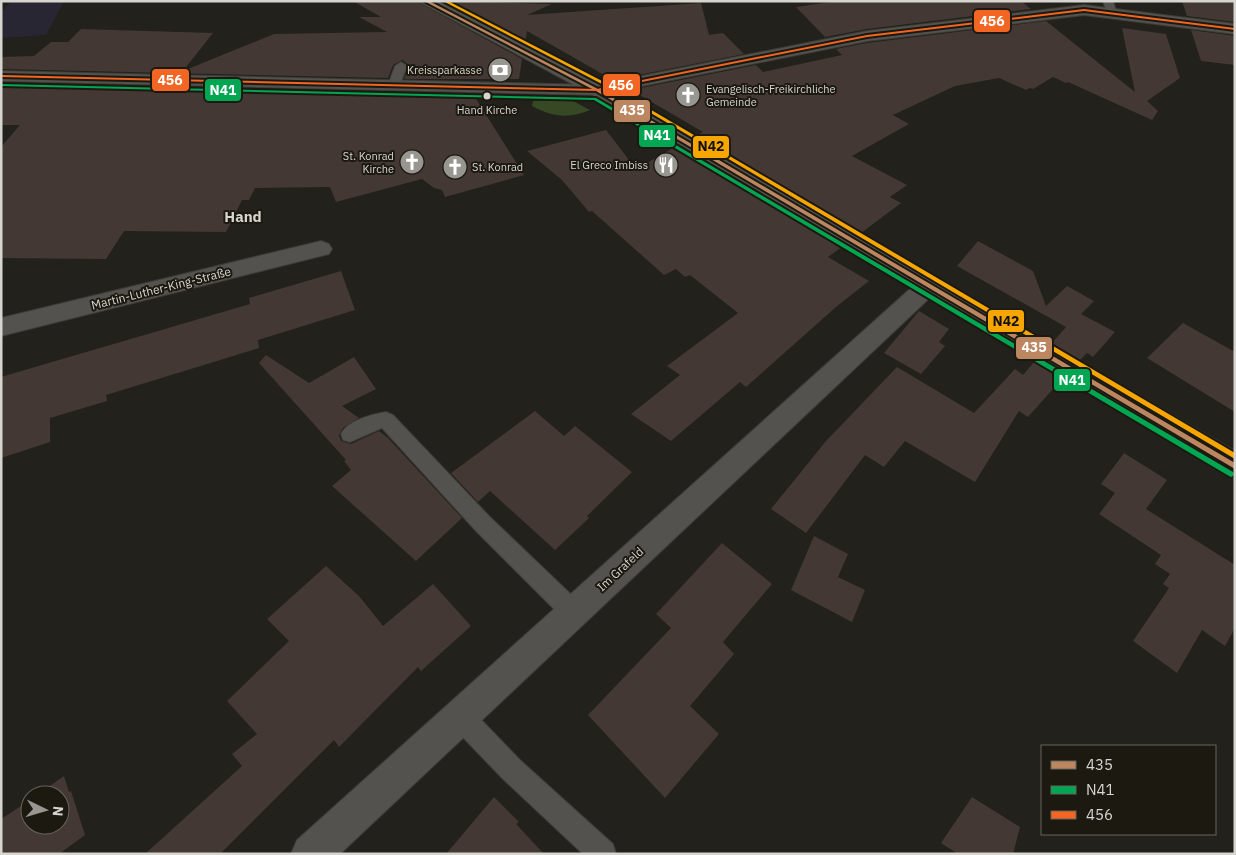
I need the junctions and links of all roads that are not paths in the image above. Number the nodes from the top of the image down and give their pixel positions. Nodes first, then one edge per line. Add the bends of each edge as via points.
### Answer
1 (426, 1) edge
2 (1058, 1) edge
3 (1110, 8) edge
4 (1084, 10) junction
5 (1235, 29) edge
6 (401, 66) dead end
7 (1, 76) edge
8 (394, 85) junction
9 (597, 90) junction
10 (321, 249) dead end
11 (929, 285) junction
12 (1, 326) edge
13 (350, 434) dead end
14 (1235, 466) edge
15 (574, 612) junction
16 (460, 716) junction
17 (311, 854) edge
18 (603, 854) edge

1 - 9 street
2 - 4 street
3 - 4 street
3 - 5 street
4 - 9 street via 867,36
6 - 8 lane
7 - 8 street
8 - 9 street
9 - 11 street
10 - 12 street, Martin-Luther-King-Straße
11 - 14 street
11 - 15 street, Im Grafeld
13 - 15 lane via 375,421 386,420 483,524
15 - 16 street, Im Grafeld
16 - 17 street, Im Grafeld
16 - 18 lane via 511,769

